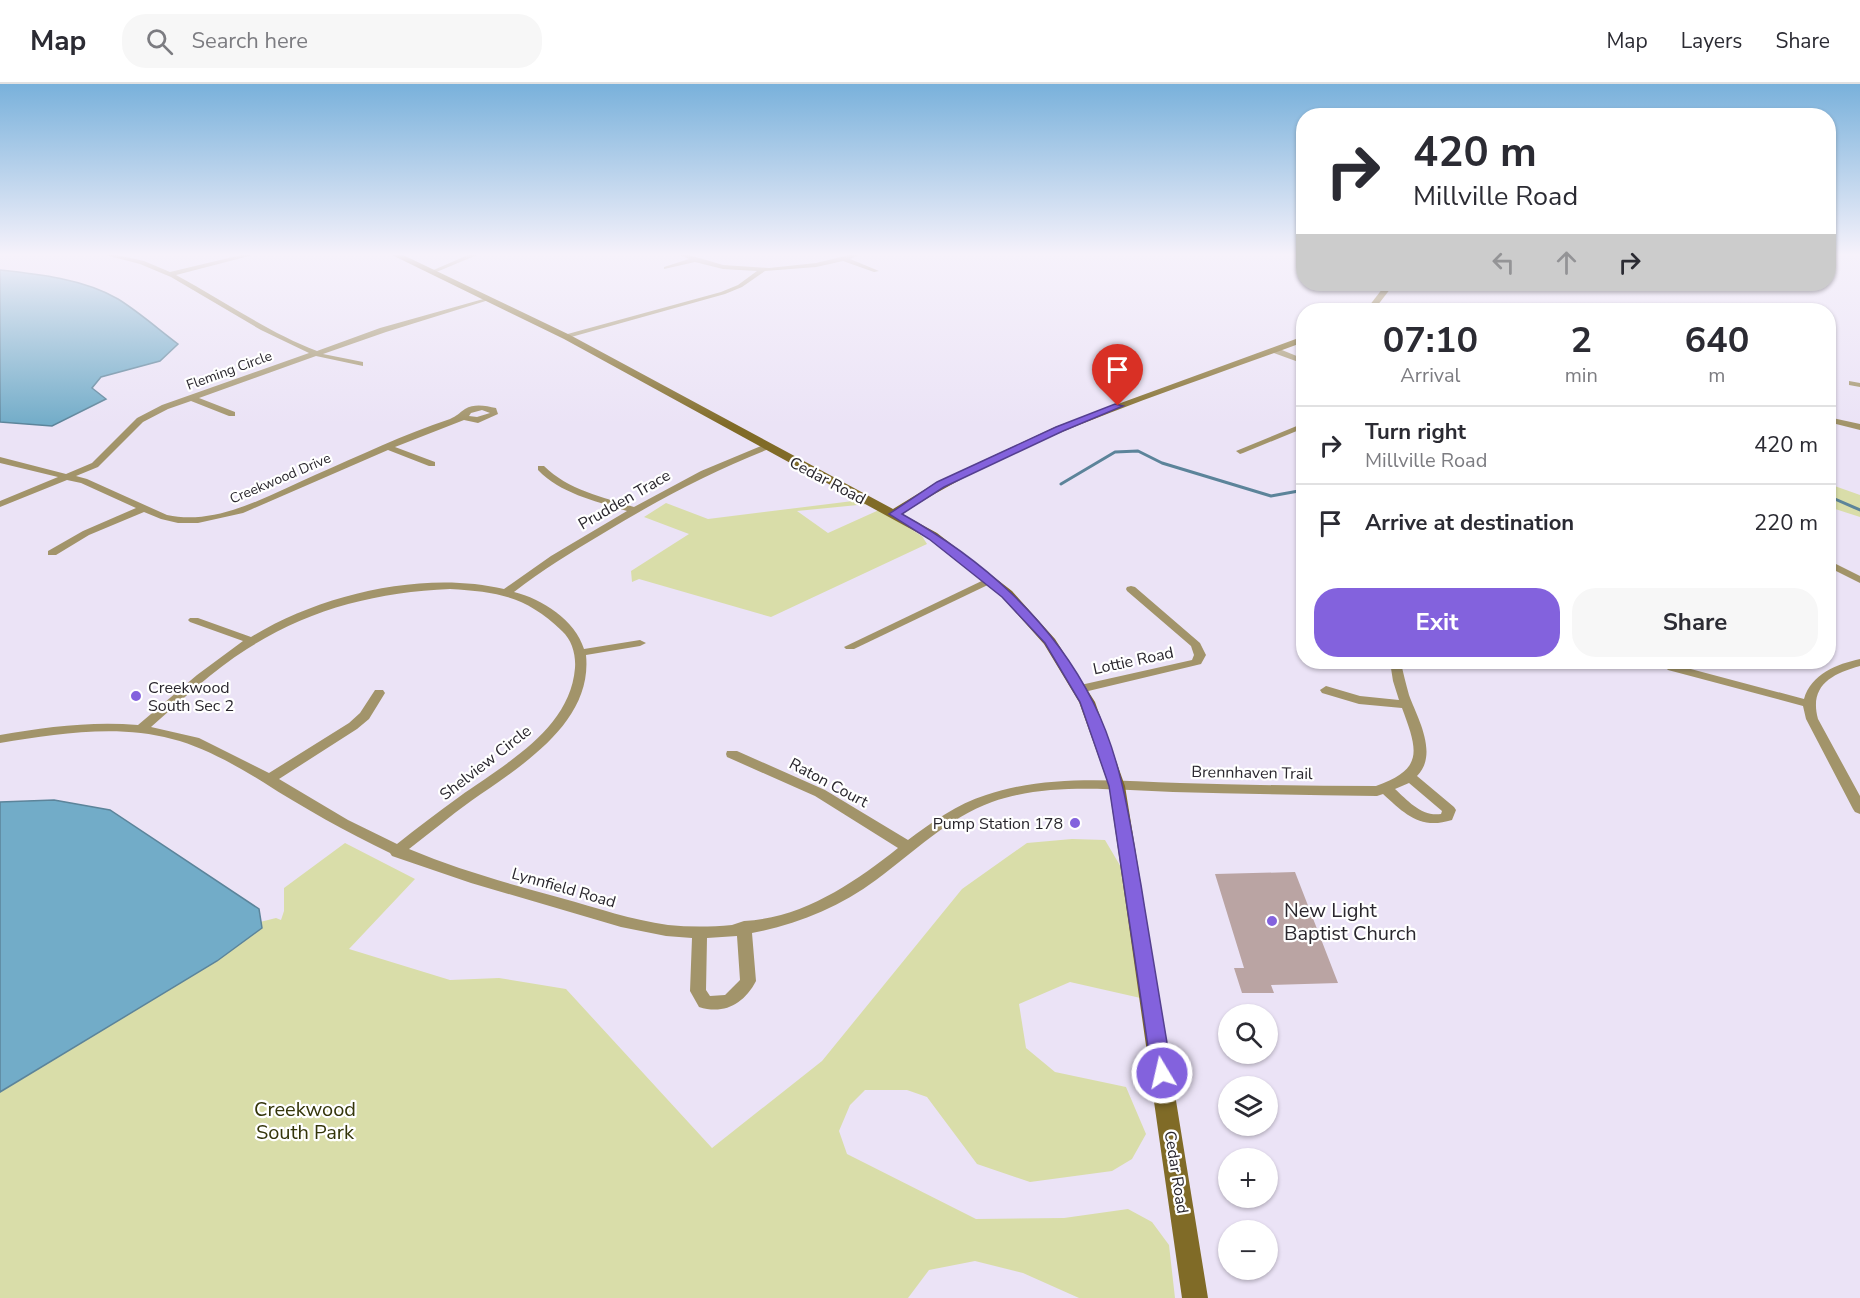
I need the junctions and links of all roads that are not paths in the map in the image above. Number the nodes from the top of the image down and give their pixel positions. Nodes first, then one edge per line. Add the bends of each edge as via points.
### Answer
1 (238, 312) edge
2 (446, 312) edge
3 (515, 312) edge
4 (657, 312) edge
5 (567, 337) junction
6 (1296, 342) edge
7 (1274, 350) junction
8 (314, 354) junction
9 (1296, 359) edge
10 (360, 364) dead end
11 (192, 398) junction
12 (232, 414) dead end
13 (463, 417) dead end
14 (1836, 421) edge
15 (1860, 427) edge
16 (1296, 428) edge
17 (388, 447) junction
18 (766, 447) junction
19 (1240, 451) dead end
20 (0, 460) edge
21 (432, 464) dead end
22 (541, 468) dead end
23 (70, 476) junction
24 (0, 504) edge
25 (145, 508) junction
26 (634, 510) junction
27 (894, 514) junction
28 (52, 553) dead end
29 (1836, 567) edge
30 (990, 580) junction
31 (1860, 580) edge
32 (1131, 589) dead end
33 (506, 593) junction
34 (194, 620) dead end
35 (250, 640) junction
36 (640, 644) dead end
37 (850, 647) dead end
38 (580, 653) junction
39 (1860, 662) edge
40 (1397, 669) edge
41 (1676, 669) edge
42 (1836, 669) edge
43 (1836, 669) edge
44 (1080, 689) junction
45 (1326, 690) dead end
46 (379, 693) dead end
47 (1808, 704) junction
48 (1408, 705) junction
49 (140, 730) junction
50 (0, 739) edge
51 (732, 754) dead end
52 (1410, 777) junction
53 (267, 780) junction
54 (1117, 786) junction
55 (1386, 789) junction
56 (1860, 809) edge
57 (908, 847) junction
58 (397, 852) junction
59 (744, 927) junction
60 (700, 932) junction
61 (1195, 1298) edge

1 - 8 street
2 - 8 street, Fleming Circle
3 - 5 street, Cedar Road
4 - 5 street
5 - 18 street, Cedar Road
6 - 7 street
7 - 9 street
7 - 27 street via 1059,429 941,484
8 - 10 street via 336,362
8 - 11 street, Fleming Circle
11 - 12 street
11 - 23 street, Fleming Circle via 140,420 100,461
13 - 17 street, Creekwood Drive
14 - 15 street
16 - 19 street
17 - 21 street
17 - 25 street, Creekwood Drive via 219,517 178,520
18 - 26 street, Prudden Trace via 711,469
18 - 27 street, Cedar Road
20 - 23 street, Creekwood Drive
22 - 26 street via 546,476
23 - 24 street, Fleming Circle
23 - 25 street, Creekwood Drive
25 - 28 street via 86,533
26 - 33 street, Prudden Trace via 534,570
27 - 30 street, Cedar Road via 933,536
29 - 31 street
30 - 37 street
30 - 44 street, Cedar Road via 1050,642
32 - 44 street, Lottie Road via 1196,645 1200,656 1197,662
33 - 35 street via 448,586 370,594 316,609
33 - 38 street via 525,598 556,616 576,641
34 - 35 street
35 - 49 street via 201,675
36 - 38 street
38 - 58 street, Shelview Circle via 581,670 573,698 539,743
39 - 43 street
40 - 48 street
41 - 47 street
42 - 47 street via 1812,691
44 - 54 street, Cedar Road
45 - 48 street via 1359,700
46 - 53 street via 365,716 353,726
47 - 56 street via 1812,719
48 - 52 street via 1422,751
49 - 50 street, Lynnfield Road via 70,729
49 - 53 street, Lynnfield Road via 179,736
51 - 57 street, Raton Court via 820,793
52 - 55 street, Brennhaven Trail
52 - 55 street via 1444,804 1449,810 1447,817 1438,820 1418,816
53 - 58 street, Lynnfield Road
54 - 55 street, Brennhaven Trail
54 - 57 street, Lynnfield Road via 1040,789 993,798 949,816
54 - 61 street, Cedar Road
57 - 59 street, Lynnfield Road via 867,880 822,906
58 - 60 street, Lynnfield Road via 469,879 618,920 679,932
59 - 60 street, Lynnfield Road
59 - 60 street via 748,981 732,1001 718,1005 705,1002 698,991

